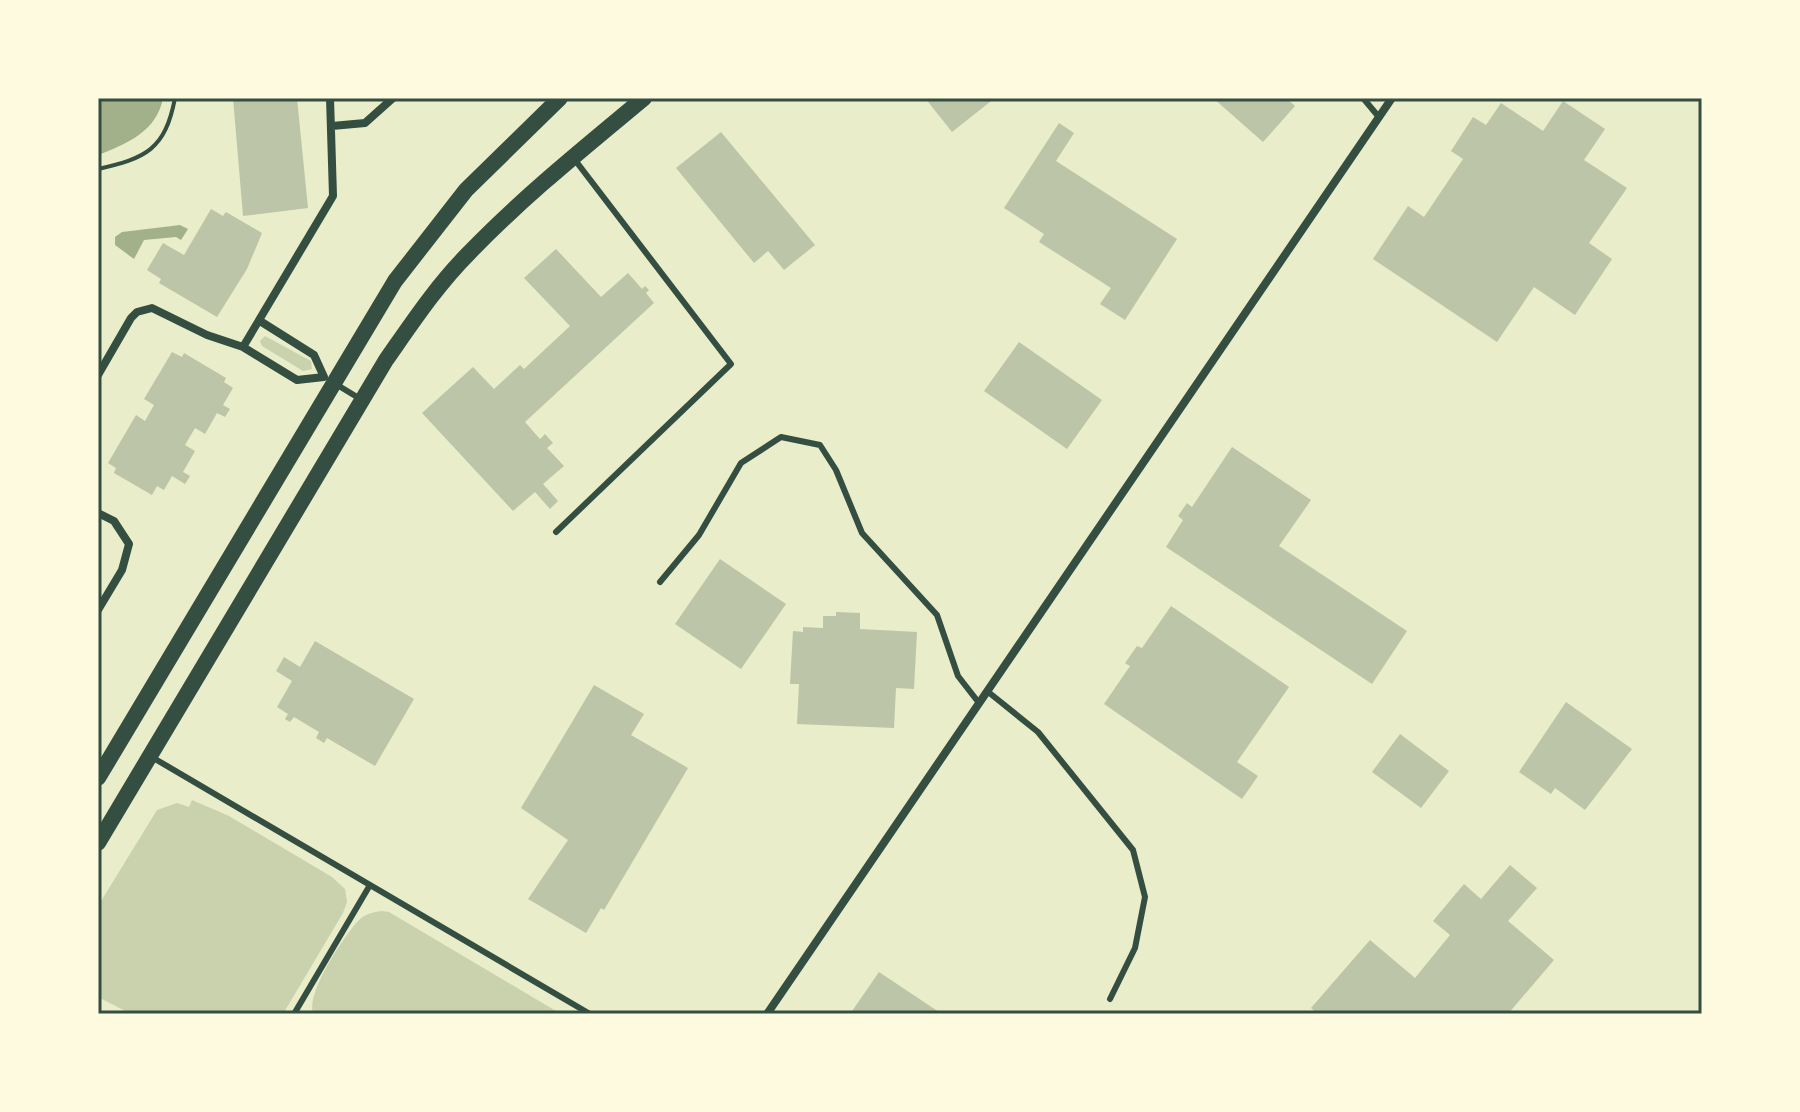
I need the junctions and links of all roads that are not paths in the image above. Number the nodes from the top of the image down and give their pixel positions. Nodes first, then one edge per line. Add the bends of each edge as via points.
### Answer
1 (330, 98) edge
2 (393, 98) edge
3 (560, 98) edge
4 (644, 98) edge
5 (1363, 98) edge
6 (1392, 98) edge
7 (1378, 116) junction
8 (332, 126) junction
9 (573, 157) junction
10 (260, 321) junction
11 (243, 347) junction
12 (98, 375) edge
13 (328, 379) junction
14 (362, 400) junction
15 (98, 513) edge
16 (556, 532) dead end
17 (660, 582) dead end
18 (98, 610) edge
19 (987, 691) junction
20 (979, 703) junction
21 (150, 756) junction
22 (98, 778) edge
23 (98, 843) edge
24 (370, 885) junction
25 (1110, 999) dead end
26 (294, 1014) edge
27 (590, 1014) edge
28 (767, 1014) edge

1 - 8 street
2 - 8 street via 365,123
3 - 13 main road via 466,190
4 - 9 main road
5 - 7 lane
6 - 7 street
7 - 19 street
8 - 10 street via 333,196
9 - 14 main road via 468,253 437,289
9 - 16 lane via 731,364
10 - 11 street
10 - 13 street via 314,355
11 - 12 street via 160,310 144,309 131,318
11 - 13 street via 297,380
13 - 14 lane
13 - 22 main road
14 - 21 main road
15 - 18 street via 114,521 129,544 122,570
17 - 20 lane via 699,535 741,463 781,437 820,445 862,533 937,615 958,676
19 - 20 street
19 - 25 lane via 1038,732 1133,850 1145,897 1135,948
20 - 28 street
21 - 23 main road
21 - 24 lane
24 - 26 lane
24 - 27 lane

